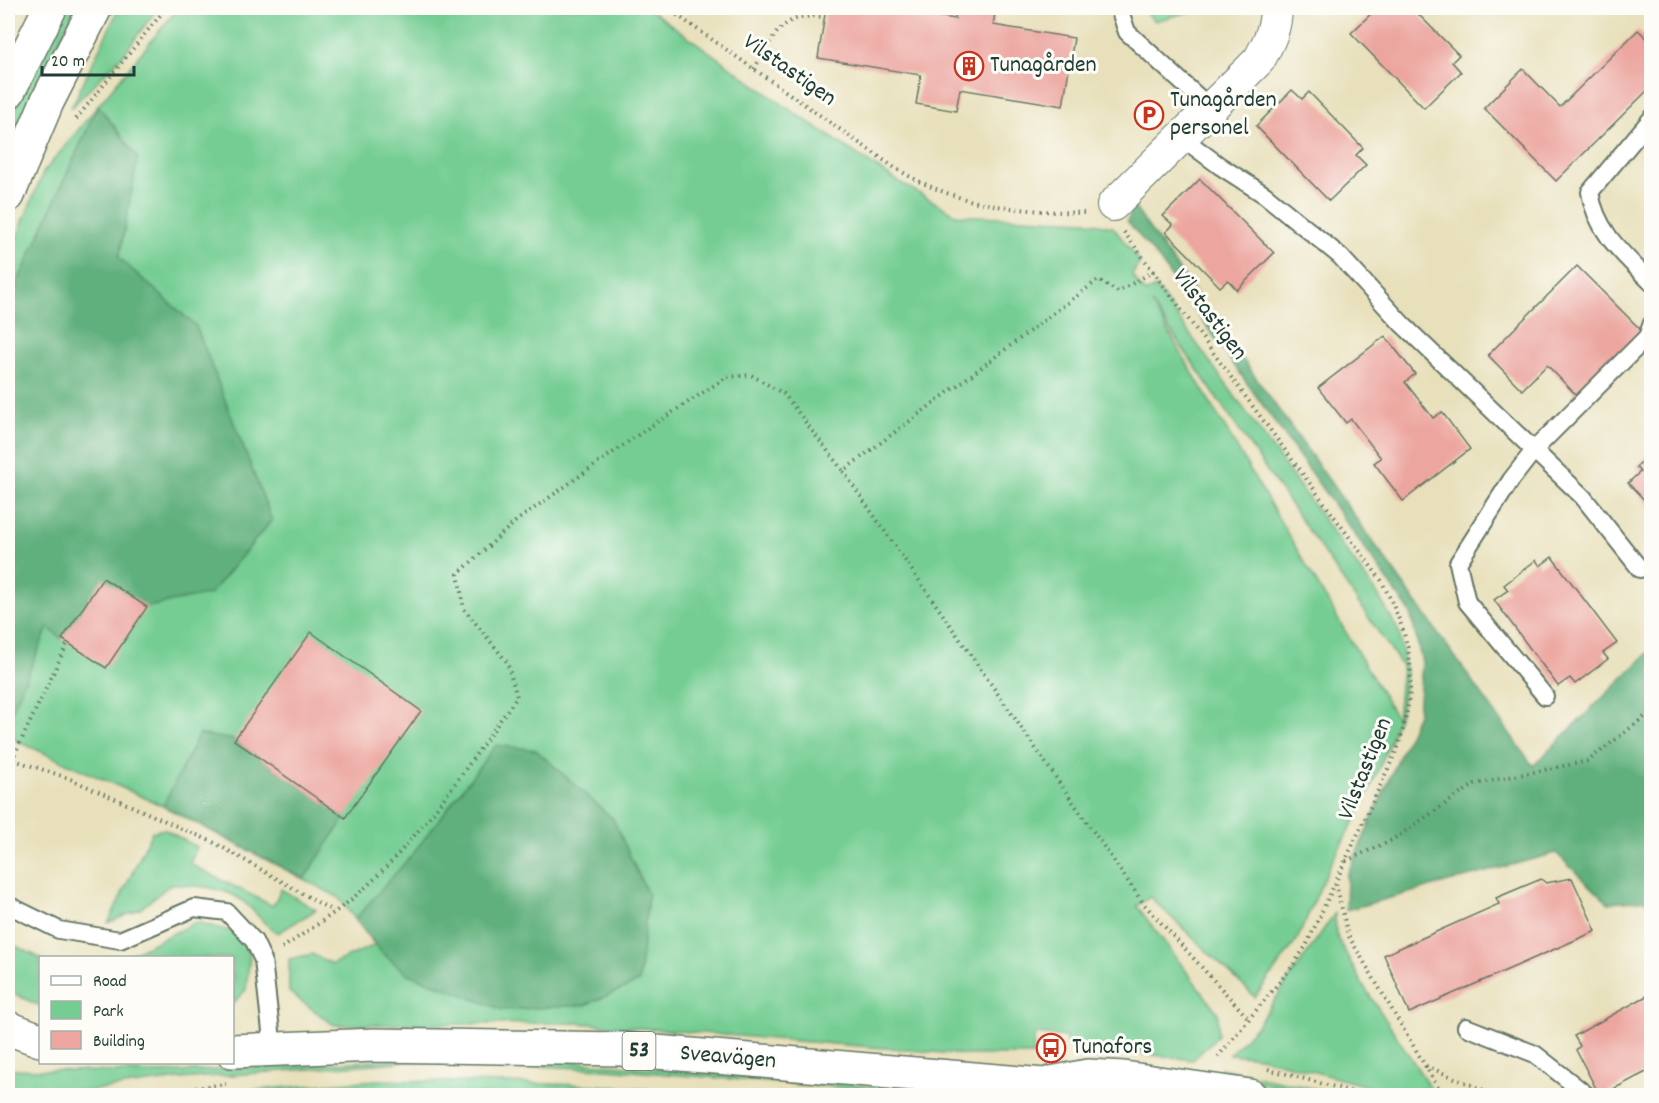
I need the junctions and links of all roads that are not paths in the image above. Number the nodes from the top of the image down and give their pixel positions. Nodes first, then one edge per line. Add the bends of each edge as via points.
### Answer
1 (50, 8) edge
2 (95, 8) edge
3 (1119, 8) edge
4 (1276, 8) edge
5 (8, 92) edge
6 (1210, 108) junction
7 (1652, 118) edge
8 (1181, 137) junction
9 (8, 195) edge
10 (1107, 216) road end
11 (1652, 283) edge
12 (1652, 323) edge
13 (1535, 449) junction
14 (1640, 569) dead end
15 (1545, 696) dead end
16 (8, 905) edge
17 (1466, 1027) dead end
18 (8, 1028) edge
19 (39, 1040) edge
20 (273, 1049) junction
21 (234, 1051) edge
22 (1254, 1081) edge
23 (1086, 1089) edge
24 (1588, 1095) edge

1 - 5 main road
2 - 9 main road via 47,102
3 - 6 lane via 1127,33
4 - 6 street via 1270,41 1258,60
6 - 8 street
7 - 11 lane via 1590,192 1594,213 1614,246
8 - 10 street
8 - 13 lane via 1265,195 1340,256 1402,324
12 - 13 lane via 1647,337
13 - 14 lane via 1583,497
13 - 15 lane via 1458,562 1467,602
16 - 20 lane via 59,930 120,940 194,908 227,912 255,941 263,960
17 - 24 lane via 1536,1054
18 - 19 main road
20 - 21 main road, Sveavägen / 53
20 - 23 main road, Sveavägen / 53 via 482,1045 621,1050
22 - 23 main road, Sveavägen / 53 via 1124,1077

